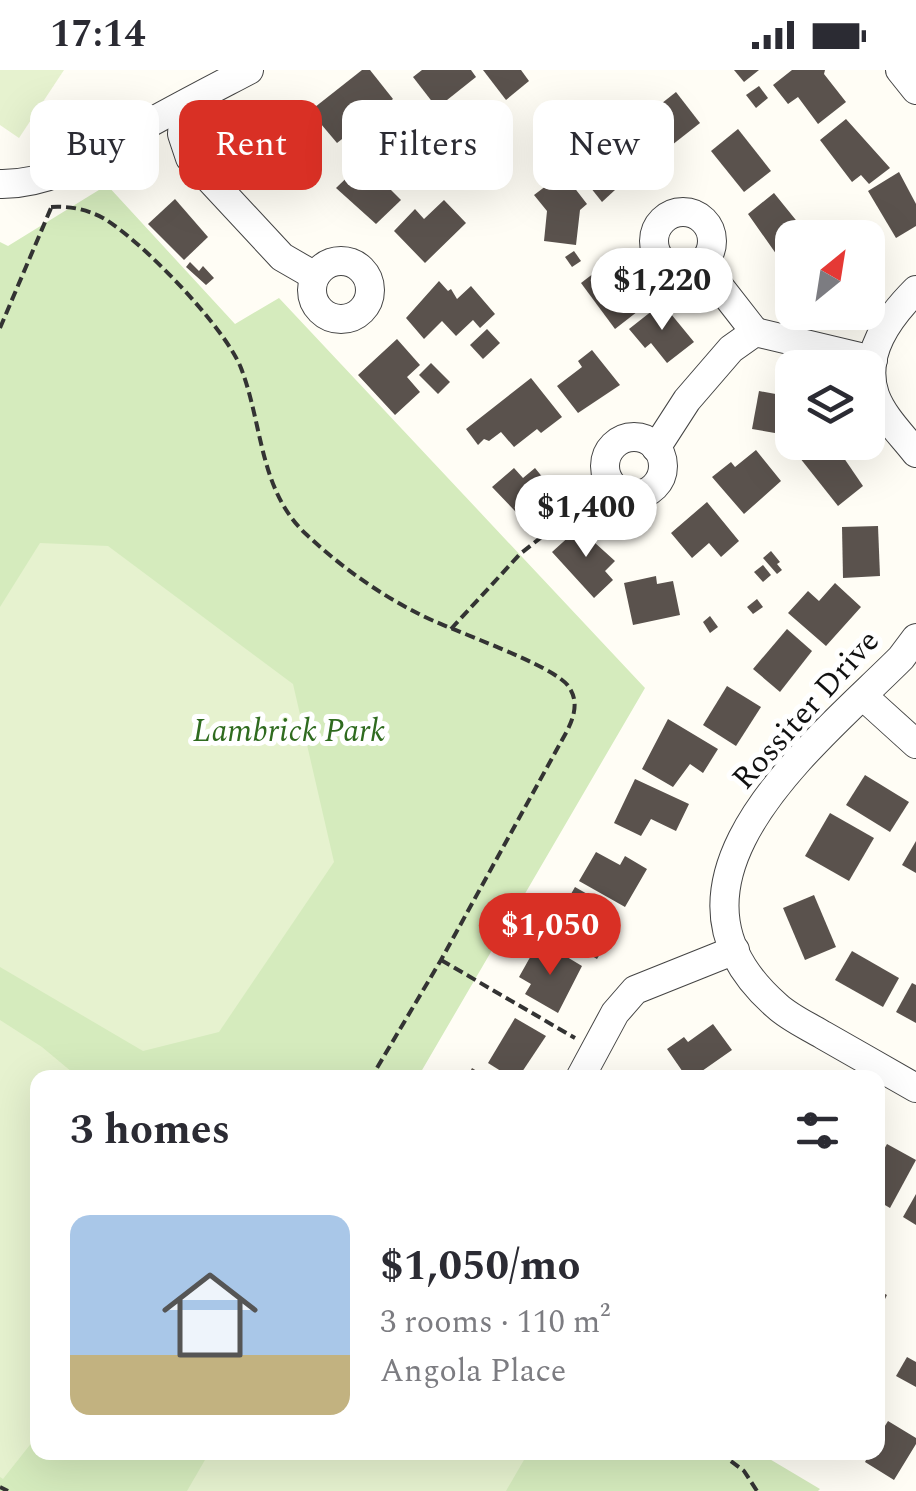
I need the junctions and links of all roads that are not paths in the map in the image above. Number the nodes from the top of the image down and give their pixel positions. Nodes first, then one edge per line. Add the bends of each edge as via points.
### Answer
1 (248, 70) edge
2 (900, 70) edge
3 (916, 90) edge
4 (193, 100) edge
5 (179, 108) edge
6 (0, 184) edge
7 (220, 190) edge
8 (702, 264) dead end
9 (315, 276) dead end
10 (916, 290) edge
11 (754, 332) junction
12 (830, 350) edge
13 (876, 350) edge
14 (885, 413) edge
15 (656, 448) junction
16 (916, 453) edge
17 (916, 638) edge
18 (863, 696) junction
19 (916, 744) edge
20 (735, 950) junction
21 (584, 1070) edge
22 (916, 1088) edge

1 - 4 street
2 - 3 street
5 - 6 street via 51,176
7 - 9 street via 282,256
8 - 11 street
10 - 13 street via 895,311
11 - 12 street
11 - 15 street via 731,349
14 - 16 street
15 - 15 street via 662,474 652,490 624,494 610,483 604,464 620,440 640,438
17 - 18 street, Rossiter Drive
18 - 19 street
18 - 20 street, Rossiter Drive via 785,775 738,844 724,889
20 - 21 street via 635,990
20 - 22 street, Rossiter Drive via 752,981 780,1009

